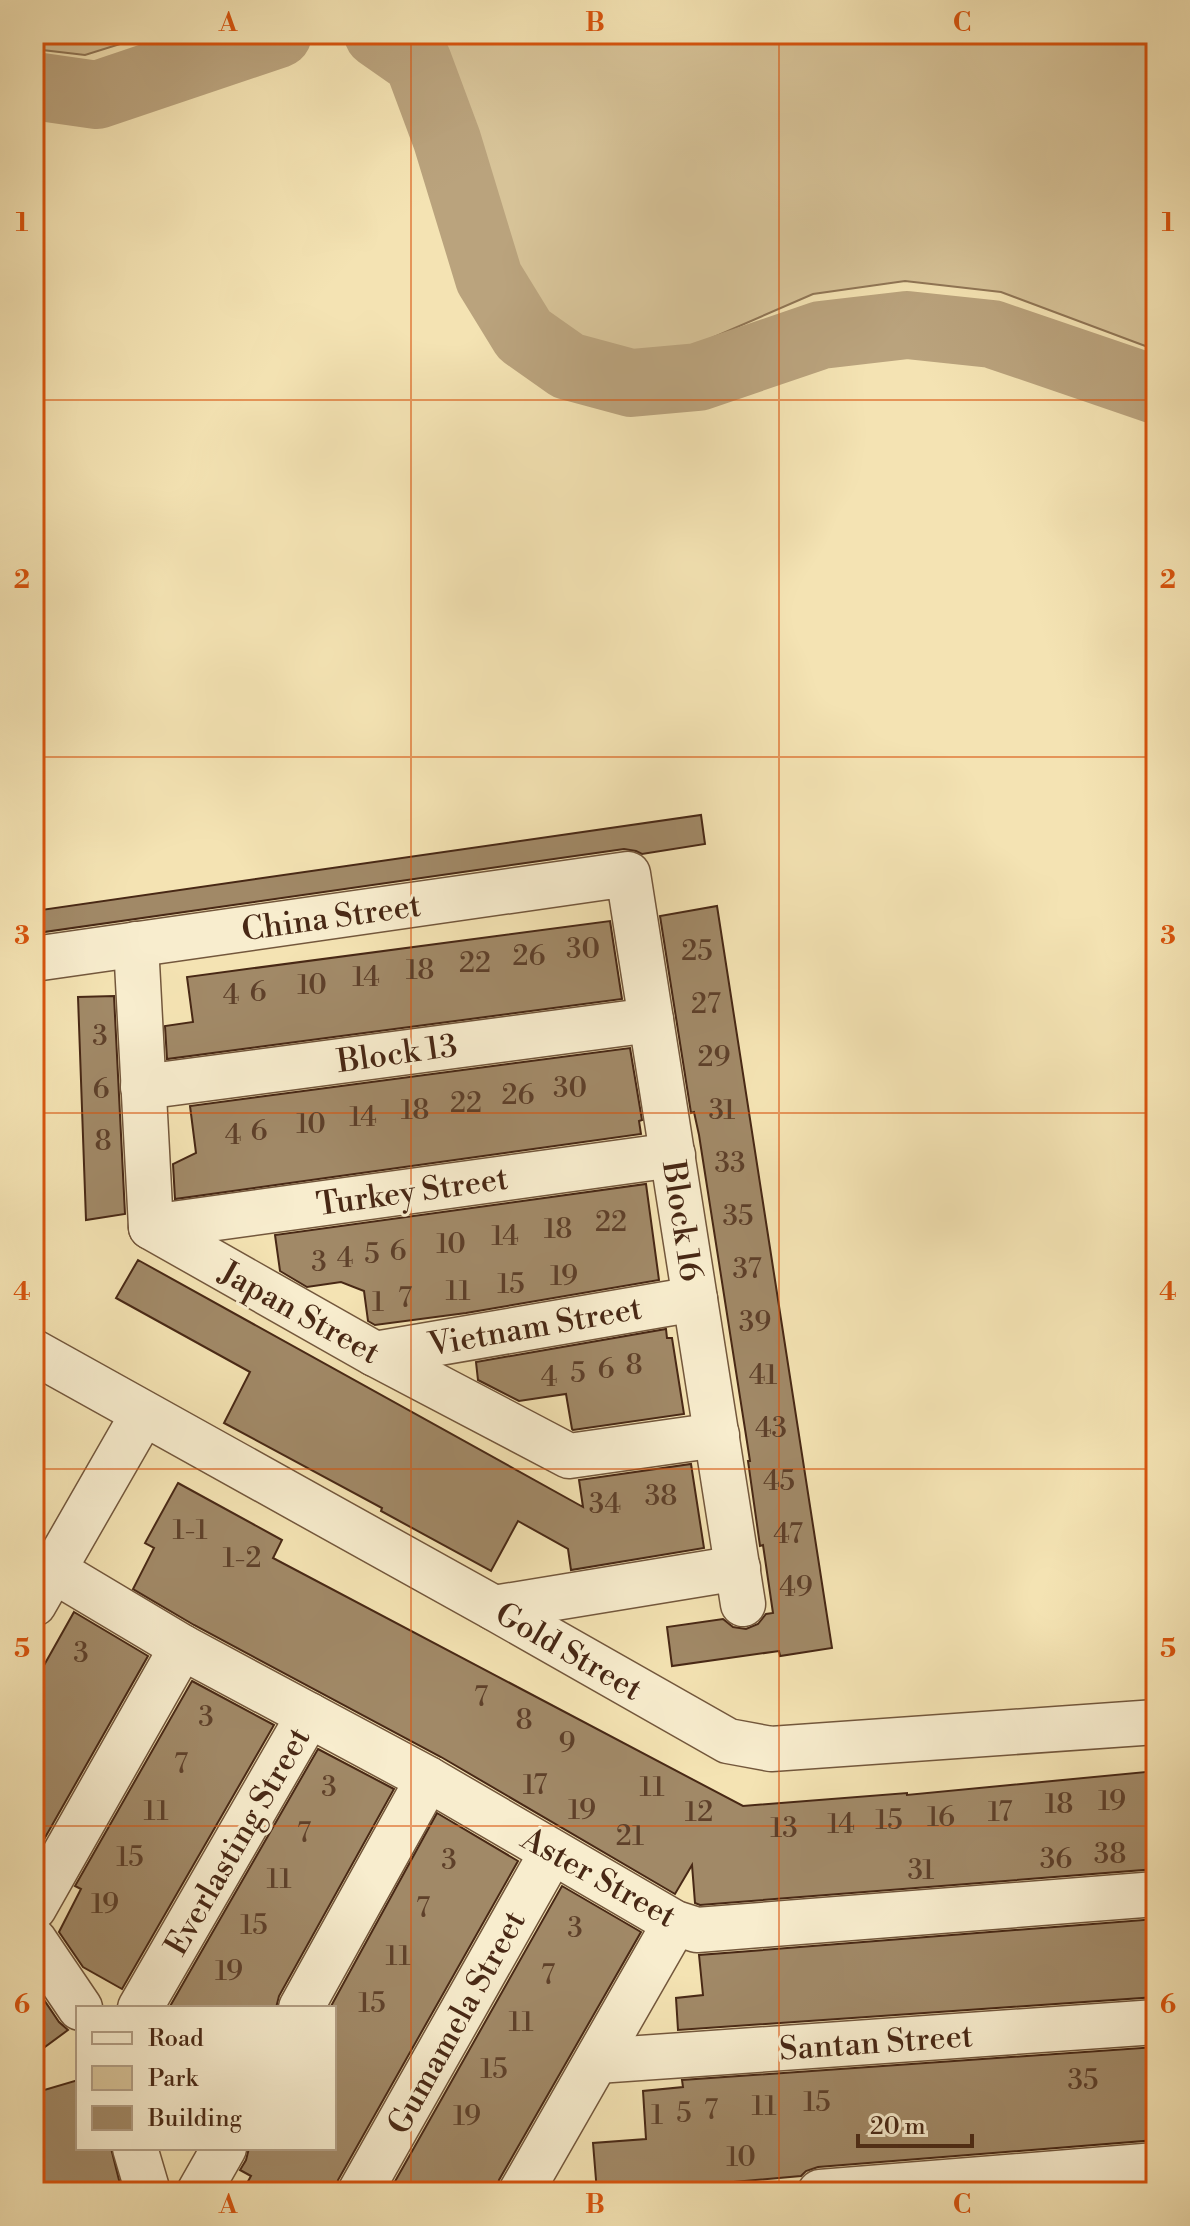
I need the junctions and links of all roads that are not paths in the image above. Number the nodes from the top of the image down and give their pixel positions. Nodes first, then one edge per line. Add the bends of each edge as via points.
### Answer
1 (628, 874) joint
2 (136, 944) junction
3 (34, 959) edge
4 (651, 1020) junction
5 (143, 1087) junction
6 (673, 1155) junction
7 (151, 1227) junction
8 (695, 1299) junction
9 (34, 1352) edge
10 (375, 1354) junction
11 (143, 1414) junction
12 (717, 1435) junction
13 (44, 1587) edge
14 (494, 1608) junction
15 (182, 1647) junction
16 (309, 1715) junction
17 (1156, 1722) edge
18 (428, 1779) junction
19 (552, 1852) junction
20 (1156, 1894) edge
21 (34, 1908) edge
22 (675, 1923) junction
23 (34, 1940) edge
24 (79, 2006) edge
25 (141, 2006) edge
26 (302, 2006) edge
27 (1156, 2022) edge
28 (597, 2061) junction
29 (136, 2150) edge
30 (223, 2150) edge
31 (1156, 2165) edge
32 (148, 2192) edge
33 (199, 2192) edge
34 (360, 2192) edge
35 (521, 2192) edge
36 (820, 2192) edge

1 - 2 street, China Street
1 - 4 street, Block 16
2 - 3 street, China Street
2 - 5 street
4 - 5 street, Block 13
4 - 6 street, Block 16
5 - 7 street
6 - 7 street, Turkey Street
6 - 8 street, Block 16
7 - 10 street, Japan Street
8 - 10 street, Vietnam Street
8 - 12 street, Block 16
9 - 11 street, Gold Street
10 - 12 street, Japan Street via 569,1456
11 - 13 street, Aster Street
11 - 14 street, Gold Street
12 - 14 street, Block 16 via 740,1586
13 - 15 street, Aster Street
14 - 17 street, Gold Street via 728,1741 771,1749
15 - 16 street, Aster Street
15 - 21 street
16 - 18 street, Aster Street
16 - 25 street, Everlasting Street
18 - 19 street, Aster Street
18 - 26 street
19 - 22 street, Aster Street
19 - 34 street, Gumamela Street
20 - 22 street, Aster Street via 697,1930
22 - 28 street
23 - 24 street
27 - 28 street, Santan Street
28 - 35 street
29 - 32 street
30 - 33 street
31 - 36 street

